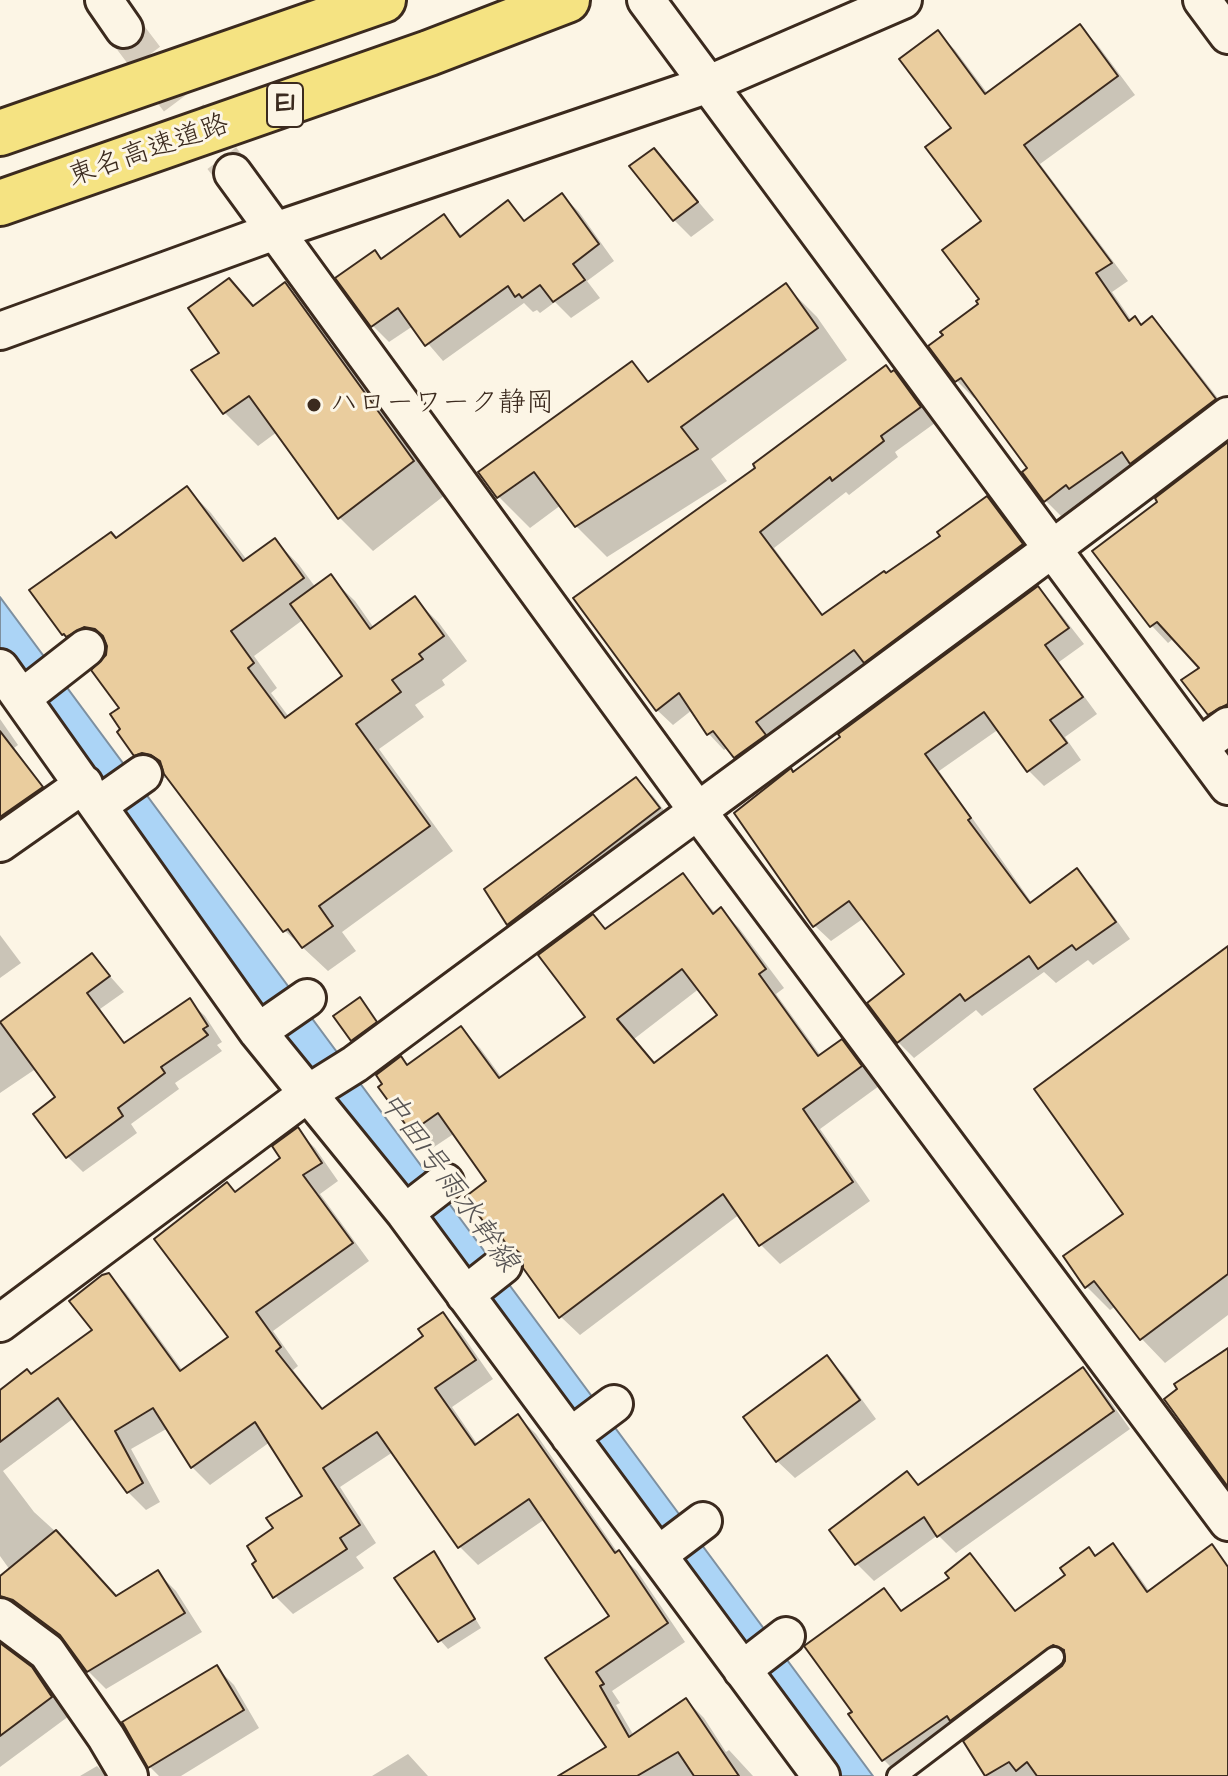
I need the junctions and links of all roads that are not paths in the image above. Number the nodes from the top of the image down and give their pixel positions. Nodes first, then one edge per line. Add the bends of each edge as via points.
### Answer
1 (104, 0) edge
2 (383, 0) edge
3 (567, 0) edge
4 (646, 0) edge
5 (903, 0) edge
6 (1202, 0) edge
7 (124, 29) tunnel mouth
8 (1228, 35) edge
9 (709, 84) junction
10 (0, 133) edge
11 (233, 173) tunnel mouth
12 (0, 203) edge
13 (275, 231) junction
14 (0, 331) edge
15 (1228, 416) edge
16 (1054, 549) junction
17 (0, 668) edge
18 (1228, 726) edge
19 (1199, 747) junction
20 (1228, 786) edge
21 (110, 789) junction
22 (697, 810) junction
23 (0, 843) edge
24 (316, 1089) junction
25 (0, 1323) edge
26 (614, 1404) dead end
27 (577, 1431) junction
28 (703, 1521) dead end
29 (1228, 1522) edge
30 (665, 1550) junction
31 (0, 1617) edge
32 (786, 1636) dead end
33 (1054, 1657) dead end
34 (749, 1665) junction
35 (129, 1776) edge
36 (821, 1776) edge
37 (897, 1776) edge

1 - 7 street
2 - 10 highway, E1
3 - 12 highway, 東名高速道路 / E1
4 - 9 street
5 - 9 street
6 - 8 street
9 - 13 street
9 - 16 street
11 - 13 street
13 - 14 street
13 - 22 street
15 - 16 street
16 - 19 street
16 - 22 street
17 - 21 street via 50,675
18 - 19 street
19 - 20 street
21 - 23 street
21 - 24 street via 282,1017
22 - 24 street
22 - 29 street
24 - 25 street
24 - 27 street via 423,1199
26 - 27 street
27 - 30 street
28 - 30 street
30 - 34 street
31 - 35 street via 47,1652
32 - 34 street
33 - 37 lane
34 - 36 street

